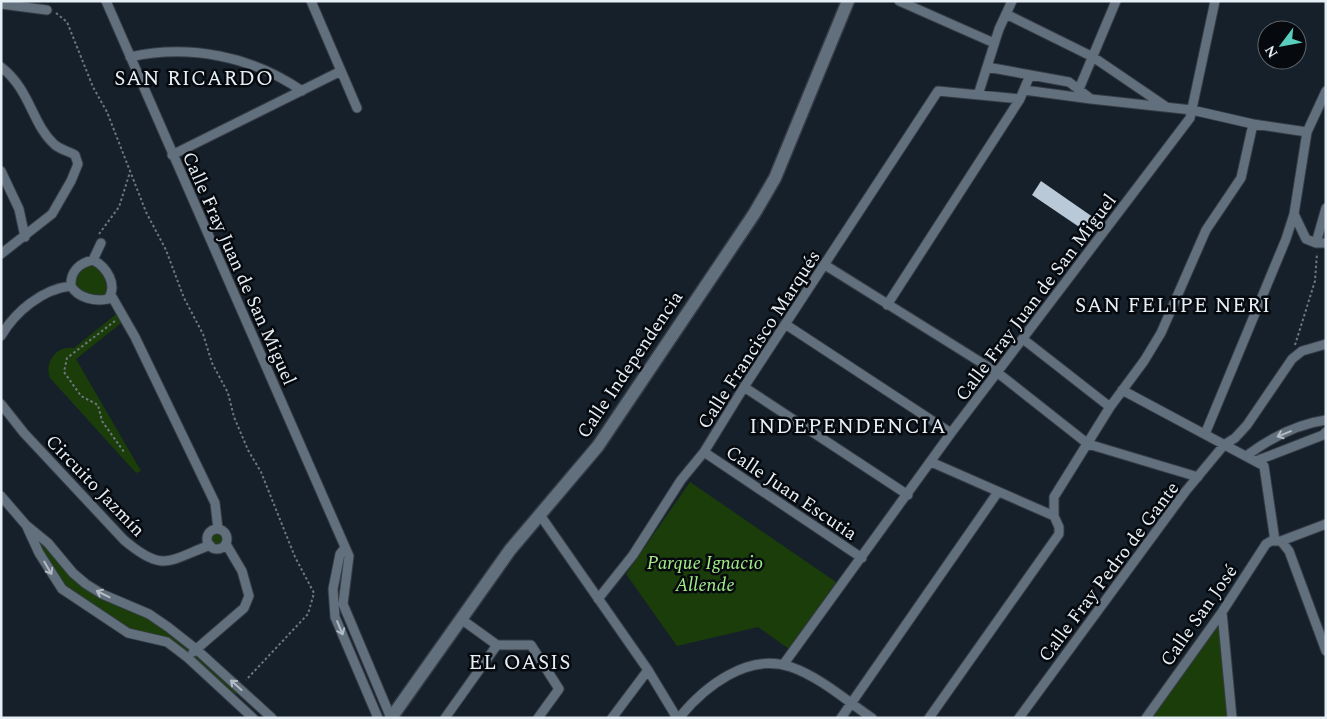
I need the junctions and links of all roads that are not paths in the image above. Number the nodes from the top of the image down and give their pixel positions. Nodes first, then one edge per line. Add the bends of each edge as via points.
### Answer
1 (106, 1) edge
2 (310, 1) edge
3 (848, 1) edge
4 (899, 1) edge
5 (1012, 1) edge
6 (1116, 1) edge
7 (1213, 2) edge
8 (1, 4) edge
9 (47, 10) road end
10 (1006, 14) junction
11 (994, 42) junction
12 (130, 56) junction
13 (1093, 57) junction
14 (1, 67) edge
15 (987, 67) junction
16 (341, 71) junction
17 (1030, 75) junction
18 (1079, 89) junction
19 (1024, 90) junction
20 (302, 91) junction
21 (1326, 91) edge
22 (978, 95) junction
23 (1020, 99) junction
24 (1091, 99) junction
25 (357, 108) dead end
26 (1167, 108) junction
27 (1323, 108) edge
28 (1192, 110) junction
29 (1253, 124) junction
30 (1307, 132) junction
31 (172, 154) junction
32 (1, 171) edge
33 (1326, 208) edge
34 (1294, 214) junction
35 (25, 237) junction
36 (101, 243) road end
37 (1321, 243) edge
38 (1, 254) edge
39 (93, 260) junction
40 (825, 264) junction
41 (71, 286) junction
42 (112, 294) junction
43 (888, 305) junction
44 (785, 324) junction
45 (1, 336) edge
46 (1024, 339) junction
47 (1326, 344) edge
48 (998, 372) junction
49 (744, 387) junction
50 (1122, 390) junction
51 (1, 404) edge
52 (1110, 407) junction
53 (1326, 420) edge
54 (1326, 432) edge
55 (952, 433) junction
56 (1205, 434) junction
57 (1088, 444) junction
58 (1224, 445) junction
59 (704, 452) junction
60 (1246, 456) junction
61 (1256, 461) junction
62 (931, 462) junction
63 (1198, 477) junction
64 (998, 492) junction
65 (908, 495) junction
66 (1, 496) edge
67 (540, 516) junction
68 (1054, 516) junction
69 (1326, 524) edge
70 (26, 525) junction
71 (218, 529) junction
72 (1278, 541) junction
73 (226, 544) junction
74 (210, 545) junction
75 (345, 548) junction
76 (862, 558) junction
77 (598, 598) junction
78 (343, 604) junction
79 (333, 605) junction
80 (1222, 612) junction
81 (461, 619) junction
82 (497, 645) junction
83 (196, 648) junction
84 (1326, 651) edge
85 (188, 658) junction
86 (783, 665) junction
87 (648, 670) junction
88 (250, 696) junction
89 (852, 704) junction
90 (240, 705) junction
91 (253, 718) edge
92 (272, 718) edge
93 (378, 718) edge
94 (391, 718) edge
95 (445, 718) edge
96 (538, 718) edge
97 (612, 718) edge
98 (678, 718) edge
99 (841, 718) edge
100 (872, 718) edge
101 (929, 718) edge
102 (1019, 718) edge
103 (1146, 718) edge
104 (1232, 718) edge

1 - 12 street, Calle Fray Juan de San Miguel
2 - 16 street
3 - 67 street, Calle Independencia via 775,178 598,446
4 - 11 street
5 - 10 street
6 - 13 street
7 - 28 street, Calle Fray Juan de San Miguel
8 - 9 street
10 - 11 street
10 - 13 street
11 - 15 street
12 - 20 street via 158,51 201,53 248,63 282,77
12 - 31 street, Calle Fray Juan de San Miguel
13 - 18 street
13 - 26 street
14 - 35 street via 24,90 51,141 75,155 78,164 52,214
15 - 17 street
15 - 22 street
16 - 20 street
16 - 25 street
17 - 18 street via 1069,82
17 - 19 street
18 - 24 street
19 - 23 street
19 - 24 street
20 - 31 street
21 - 27 street
22 - 23 street
22 - 40 street, Calle Francisco Marqués via 938,91
23 - 43 street
24 - 26 street
26 - 28 street
27 - 30 street
28 - 29 street
28 - 46 street, Calle Fray Juan de San Miguel via 1190,118
29 - 30 street
29 - 50 street via 1241,178 1206,230 1161,333
30 - 34 street
31 - 75 street, Calle Fray Juan de San Miguel
32 - 35 street via 19,209
33 - 37 street
34 - 37 street via 1306,239
34 - 56 street
35 - 38 street
36 - 39 street
39 - 41 street via 73,272
39 - 42 street via 110,277
40 - 43 street
40 - 44 street, Calle Francisco Marqués
41 - 42 street via 82,296 102,301 108,300
41 - 45 street via 42,296 25,307
42 - 71 street via 215,503
43 - 48 street
44 - 49 street, Calle Francisco Marqués
44 - 55 street
46 - 48 street, Calle Fray Juan de San Miguel
46 - 52 street
47 - 58 street, Calle Fray Pedro de Gante via 1302,351 1292,359 1247,425
48 - 55 street, Calle Fray Juan de San Miguel
48 - 57 street
49 - 59 street, Calle Francisco Marqués
49 - 65 street
50 - 52 street
50 - 56 street
51 - 74 street, Circuito Jazmín via 24,433 142,556 169,562
52 - 57 street
53 -> 60 street via 1268,440
54 - 61 street
55 - 62 street, Calle Fray Juan de San Miguel
56 - 58 street
57 - 63 street
57 - 68 street via 1054,497
58 - 60 street
58 - 63 street, Calle Fray Pedro de Gante
59 - 76 street, Calle Juan Escutia
59 - 77 street, Calle Francisco Marqués via 681,480 633,555
60 - 61 street
61 - 72 street via 1264,466
62 - 64 street
62 - 65 street, Calle Fray Juan de San Miguel
63 - 102 street, Calle Fray Pedro de Gante
64 - 68 street
64 - 89 street
65 - 76 street, Calle Fray Juan de San Miguel
66 - 70 street
67 - 77 street
67 - 81 street, Calle Independencia via 510,550
68 - 101 street via 1058,534
69 - 72 street
83 -> 70 street via 148,614 86,584 48,543
70 -> 85 street via 62,589 128,633 167,642
71 - 73 street via 226,535
71 - 74 street via 209,534
72 - 80 street, Calle San José via 1266,544
72 - 84 street via 1289,550
73 - 74 street via 216,549
73 - 83 street via 242,571 248,596 244,608
75 - 78 street, Calle Fray Juan de San Miguel via 349,556
75 - 79 street via 340,554
76 - 86 street, Calle Fray Juan de San Miguel
77 - 87 street
78 - 79 street
78 - 94 street, Calle Fray Juan de San Miguel
79 -> 93 street via 335,617
80 - 103 street, Calle San José
80 - 104 street
81 - 82 street
81 - 94 street, Calle Independencia
82 - 95 street
82 - 96 street via 531,646 559,689
83 - 85 street
88 -> 83 street
85 - 90 street
86 - 89 street via 818,681
86 - 98 street via 767,663 724,677 695,699
87 - 97 street
87 - 98 street
88 - 90 street
88 - 92 street
89 - 99 street
89 - 100 street
90 - 91 street

